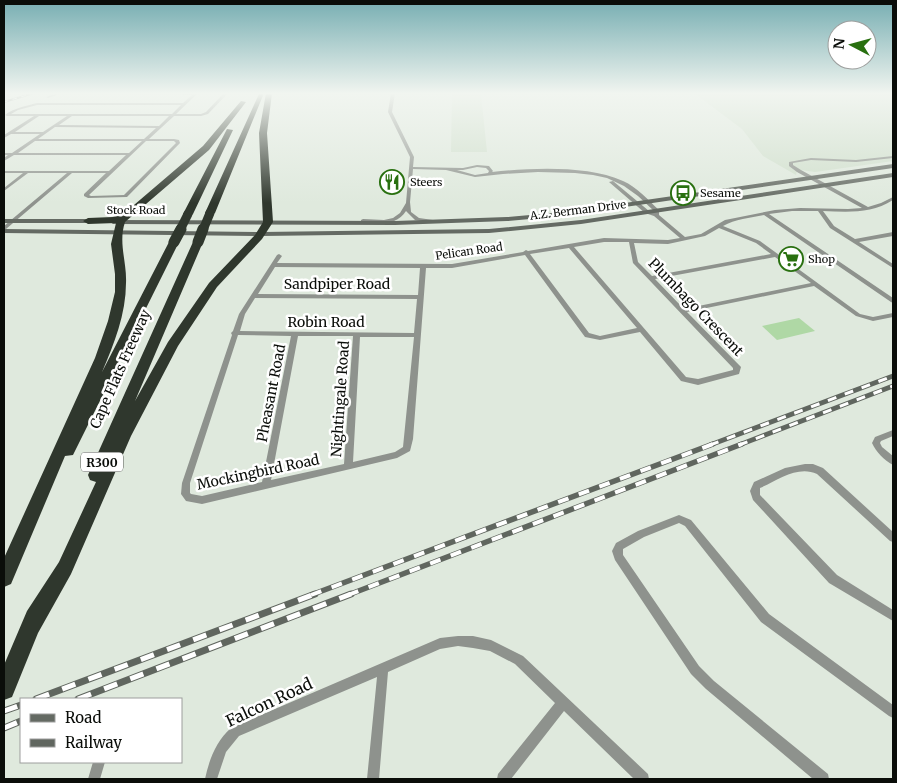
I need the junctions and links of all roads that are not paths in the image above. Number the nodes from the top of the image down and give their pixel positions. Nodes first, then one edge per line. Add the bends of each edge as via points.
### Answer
1 (16, 130) edge
2 (49, 130) edge
3 (157, 130) edge
4 (221, 130) edge
5 (229, 130) edge
6 (247, 130) edge
7 (263, 130) edge
8 (399, 130) edge
9 (10, 133) junction
10 (45, 133) junction
11 (4, 137) edge
12 (34, 140) junction
13 (93, 140) junction
14 (146, 140) junction
15 (87, 144) dead end
16 (82, 149) dead end
17 (4, 154) edge
18 (14, 154) junction
19 (76, 154) junction
20 (130, 154) junction
21 (893, 157) edge
22 (4, 160) edge
23 (893, 166) edge
24 (184, 167) junction
25 (412, 168) junction
26 (489, 168) junction
27 (468, 171) junction
28 (4, 172) edge
29 (27, 172) junction
30 (71, 172) junction
31 (110, 172) junction
32 (532, 172) junction
33 (489, 174) junction
34 (893, 175) edge
35 (607, 178) junction
36 (811, 178) junction
37 (825, 185) junction
38 (4, 190) edge
39 (893, 198) edge
40 (408, 202) junction
41 (647, 202) junction
42 (638, 203) junction
43 (819, 209) junction
44 (867, 209) junction
45 (647, 212) junction
46 (656, 213) junction
47 (765, 214) junction
48 (4, 221) edge
49 (12, 221) junction
50 (88, 222) junction
51 (334, 222) junction
52 (465, 222) junction
53 (719, 226) junction
54 (119, 227) junction
55 (265, 228) junction
56 (4, 230) edge
57 (893, 234) edge
58 (684, 239) junction
59 (631, 240) junction
60 (854, 241) junction
61 (570, 246) junction
62 (526, 252) junction
63 (776, 255) junction
64 (280, 256) dead end
65 (273, 265) junction
66 (423, 266) junction
67 (893, 266) edge
68 (650, 278) junction
69 (816, 284) junction
70 (253, 296) junction
71 (420, 298) junction
72 (893, 301) edge
73 (682, 310) junction
74 (893, 314) edge
75 (642, 330) junction
76 (234, 334) junction
77 (295, 334) junction
78 (357, 334) junction
79 (417, 335) junction
80 (893, 433) edge
81 (893, 461) edge
82 (348, 466) junction
83 (266, 486) junction
84 (893, 538) edge
85 (4, 578) edge
86 (893, 616) edge
87 (30, 627) junction
88 (383, 669) junction
89 (5, 686) edge
90 (563, 702) junction
91 (893, 712) edge
92 (99, 763) edge
93 (94, 779) edge
94 (211, 779) edge
95 (374, 779) edge
96 (504, 779) edge
97 (643, 779) edge
98 (823, 779) edge

1 - 9 street
2 - 10 street
3 - 14 street
4 - 24 highway
5 - 85 highway, Cape Flats Freeway / R300, bridge
6 - 87 highway, Cape Flats Freeway / R300, bridge
7 - 55 highway
8 - 25 street via 412,157
9 - 10 street
9 - 11 street
10 - 12 street
12 - 13 street
12 - 18 street
13 - 14 street
13 - 15 street
14 - 20 street
14 - 31 street via 179,142 128,195 118,198 87,196
16 - 19 street
17 - 18 street
18 - 19 street
18 - 22 street
19 - 20 street
20 - 31 street
21 - 36 street via 791,162
23 - 36 main road, A.Z. Berman Drive
24 - 50 highway via 126,215 114,220
24 - 54 highway
25 - 27 street
25 - 40 street
26 - 27 street via 478,166
26 - 32 street
26 - 33 street
27 - 33 street via 478,176
28 - 29 street
29 - 30 street
29 - 38 street
30 - 31 street
30 - 49 street
32 - 33 street
32 - 35 street via 580,172
34 - 37 main road, A.Z. Berman Drive
35 - 41 street via 623,183
35 - 42 street
36 - 37 street
36 - 41 main road, A.Z. Berman Drive
37 - 44 street
37 - 46 main road, A.Z. Berman Drive
39 - 44 street, Pelican Road via 884,205
40 - 51 street via 402,214 392,219
40 - 52 street via 410,215 417,219
41 - 42 main road, A.Z. Berman Drive
41 - 46 street
42 - 45 street
42 - 52 main road, A.Z. Berman Drive via 534,217
43 - 44 street, Pelican Road
43 - 47 street, Pelican Road
43 - 60 street via 832,227
45 - 46 main road, A.Z. Berman Drive
45 - 55 main road, A.Z. Berman Drive via 489,231 424,233
46 - 58 street
47 - 53 street, Pelican Road via 731,220
47 - 72 street
48 - 49 main road, Stock Road
49 - 50 main road, Stock Road
49 - 56 street
50 - 54 main road, Stock Road
51 - 52 main road, A.Z. Berman Drive
51 - 55 main road, A.Z. Berman Drive
53 - 58 street, Pelican Road via 703,235
53 - 63 street via 758,242
54 - 55 main road, Stock Road
54 - 55 main road, Stock Road via 222,233
54 - 56 main road, Stock Road
54 - 85 highway via 122,281 114,323
55 - 87 highway via 213,285 172,345 124,436 65,568
57 - 60 street
58 - 59 street, Pelican Road via 662,242
59 - 61 street, Pelican Road via 610,239
59 - 68 street, Plumbago Crescent via 635,262
60 - 67 street
61 - 62 street, Pelican Road
61 - 75 street, Plumbago Crescent
62 - 66 street, Pelican Road via 452,266
62 - 75 street via 587,335 598,338
63 - 68 street
63 - 69 street
64 - 65 street, Mockingbird Road
65 - 66 street
65 - 70 street, Mockingbird Road
66 - 71 street, Pelican Road
68 - 73 street, Plumbago Crescent
69 - 73 street
69 - 74 street via 866,319
70 - 71 street, Sandpiper Road
70 - 76 street, Mockingbird Road
71 - 79 street, Pelican Road
73 - 75 street, Plumbago Crescent via 737,367 736,372 698,382 686,380
76 - 77 street, Robin Road
76 - 83 street, Mockingbird Road via 185,494 202,500
77 - 78 street, Robin Road
77 - 83 street, Pheasant Road
78 - 79 street, Robin Road
78 - 82 street, Nightingale Road
79 - 82 street, Mockingbird Road via 410,439 406,449 398,455
80 - 81 street via 876,443
82 - 83 street, Mockingbird Road
84 - 86 street via 812,467 802,466 755,488 759,501 833,579
87 - 89 highway, Cape Flats Freeway / R300
88 - 90 street, Falcon Road via 440,644 473,642 508,653 531,670
88 - 94 street, Falcon Road via 235,732 220,748
88 - 95 street
90 - 96 street
90 - 97 street, Falcon Road
91 - 98 street via 765,618 688,523 679,520 619,546 616,551 618,557 695,670
92 - 93 street

